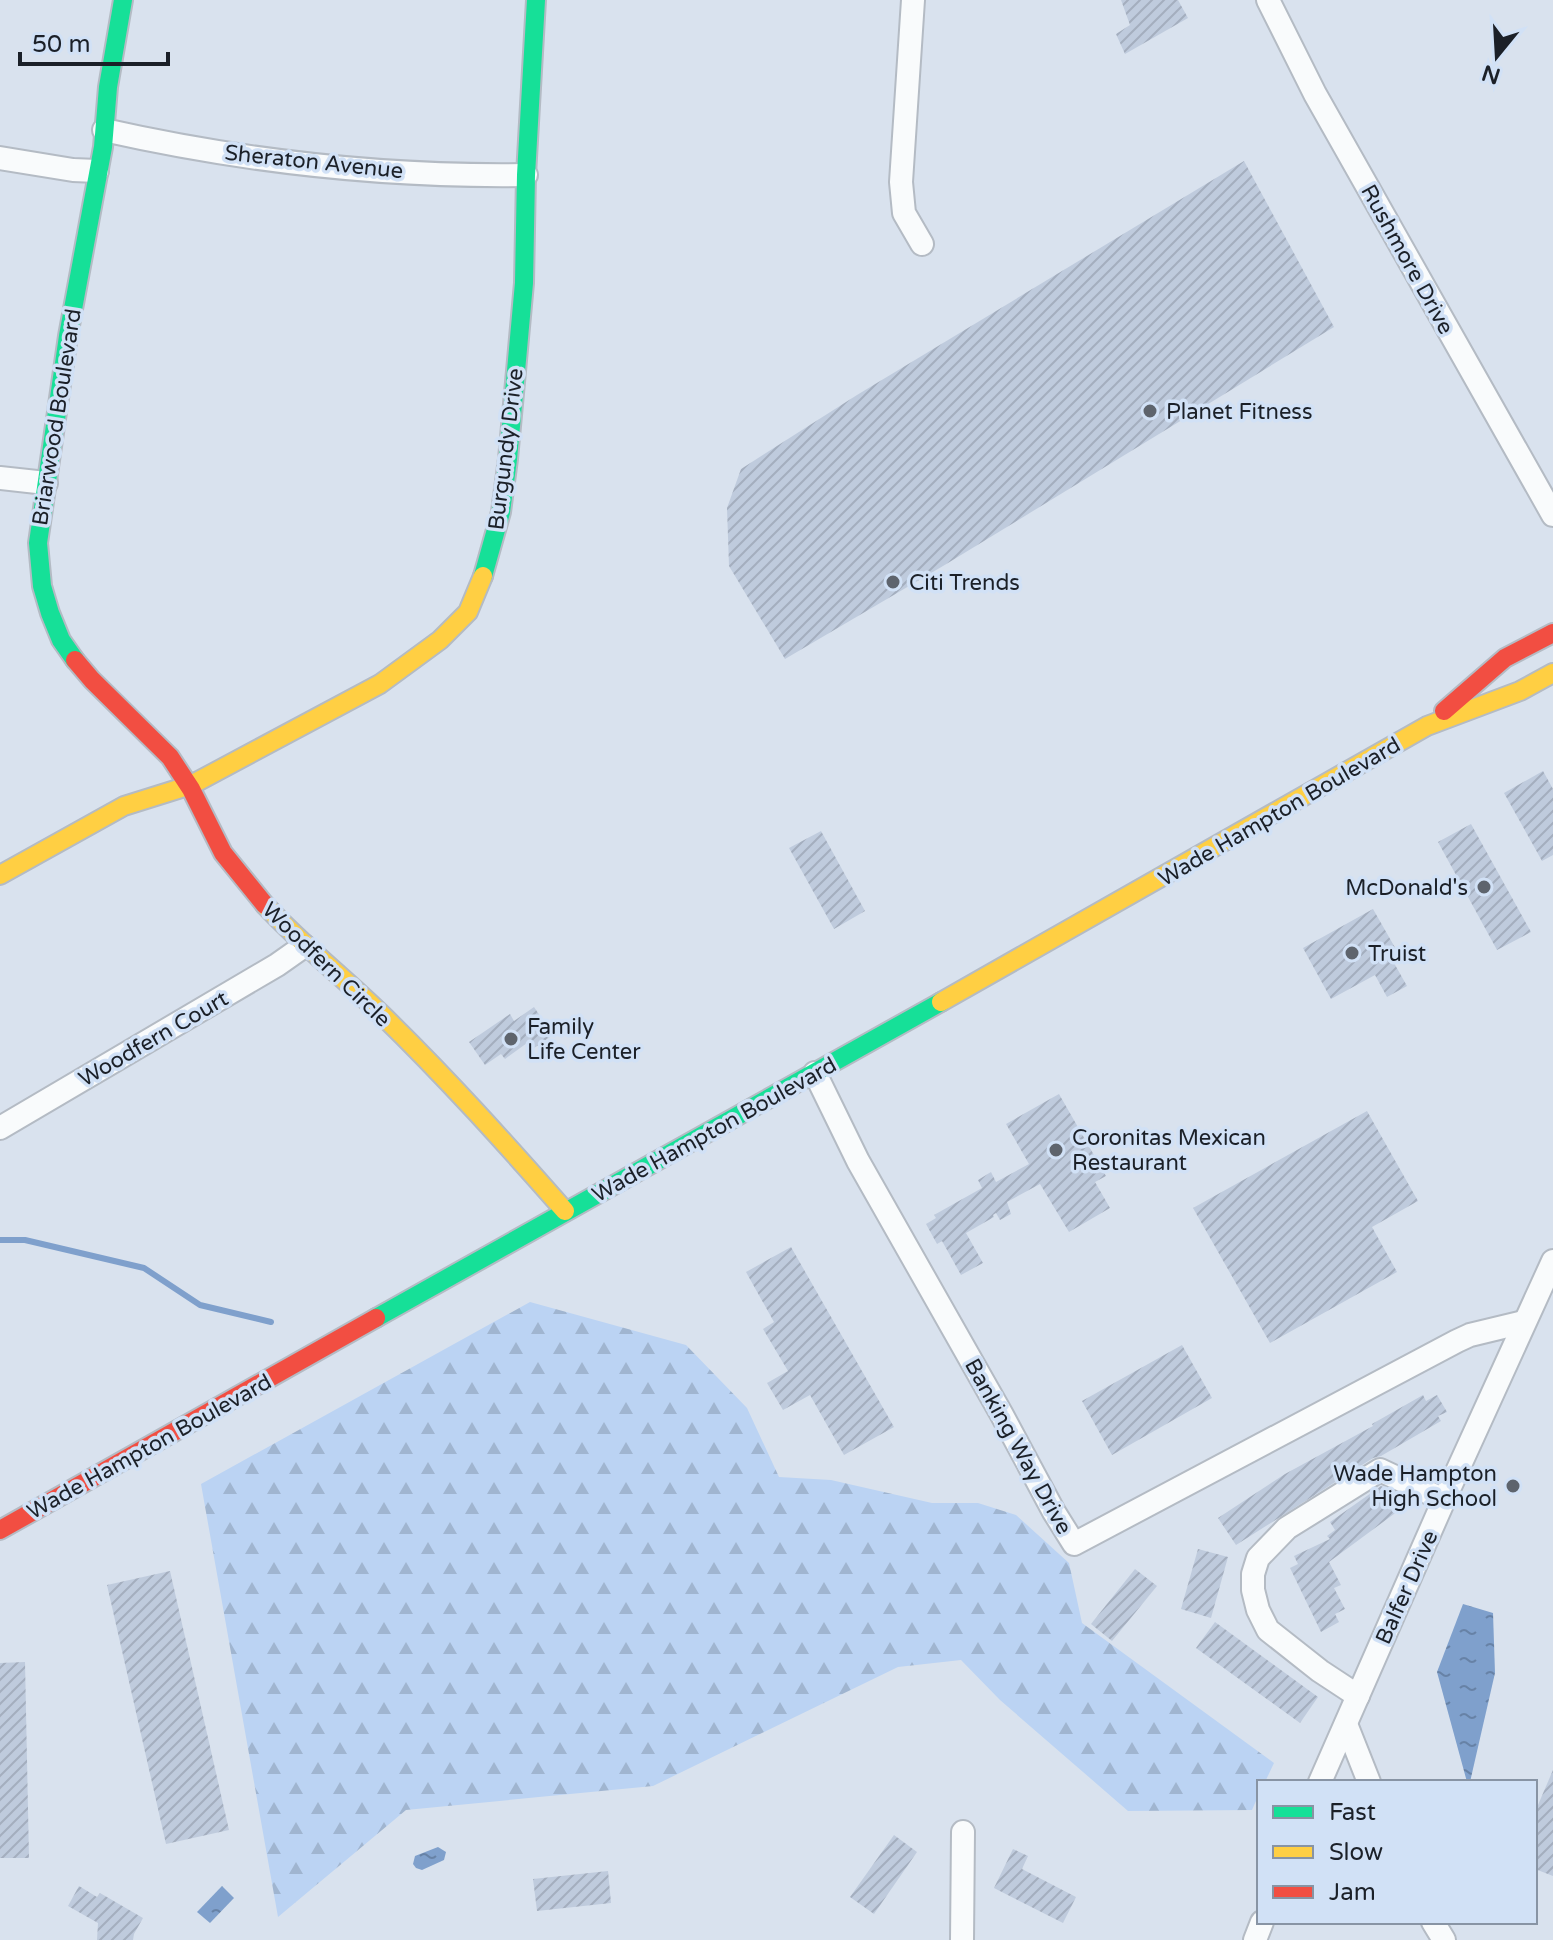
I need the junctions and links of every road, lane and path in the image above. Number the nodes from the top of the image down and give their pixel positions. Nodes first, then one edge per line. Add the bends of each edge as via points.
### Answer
1 (123, 0) edge
2 (536, 0) edge
3 (913, 0) edge
4 (1268, 0) edge
5 (104, 130) junction
6 (0, 158) edge
7 (97, 171) junction
8 (526, 175) junction
9 (922, 244) dead end
10 (0, 478) edge
11 (46, 483) junction
12 (1553, 515) edge
13 (1553, 633) edge
14 (1553, 673) edge
15 (1427, 726) junction
16 (191, 785) junction
17 (0, 875) edge
18 (304, 946) junction
19 (815, 1073) junction
20 (0, 1128) edge
21 (565, 1211) junction
22 (1553, 1261) edge
23 (1524, 1322) junction
24 (1444, 1500) junction
25 (0, 1530) edge
26 (1358, 1696) junction
27 (1346, 1724) junction
28 (1321, 1780) edge
29 (1368, 1780) edge
30 (963, 1832) dead end
31 (962, 1940) edge

1 - 5 street, Briarwood Boulevard
2 - 8 street, Burgundy Drive
3 - 9 street via 901,182 904,213
4 - 12 street, Rushmore Drive via 1315,94
5 - 7 street, Briarwood Boulevard
5 - 8 street, Sheraton Avenue via 284,161 429,174
6 - 7 street
7 - 11 street, Briarwood Boulevard
8 - 16 street, Burgundy Drive via 524,283 504,486 495,538 468,612 380,684
10 - 11 street
11 - 16 street, Briarwood Boulevard via 38,560 57,630 82,668
13 - 15 street, Wade Hampton Boulevard via 1505,658
14 - 15 street, Wade Hampton Boulevard
15 - 19 street, Wade Hampton Boulevard
16 - 17 street via 124,806
16 - 18 street, Woodfern Circle via 220,847 252,891
18 - 20 street, Woodfern Court
18 - 21 street, Woodfern Circle via 449,1084
19 - 21 street, Wade Hampton Boulevard
19 - 23 street, Banking Way Drive via 858,1161 1074,1544 1457,1341
21 - 25 street, Wade Hampton Boulevard
22 - 23 street, Balfer Drive
23 - 24 street, Balfer Drive
24 - 26 street, Balfer Drive
24 - 26 street via 1380,1470 1287,1528 1258,1558 1253,1590 1268,1630
26 - 27 street, Balfer Drive
27 - 28 street, Balfer Drive
27 - 29 street
30 - 31 street

